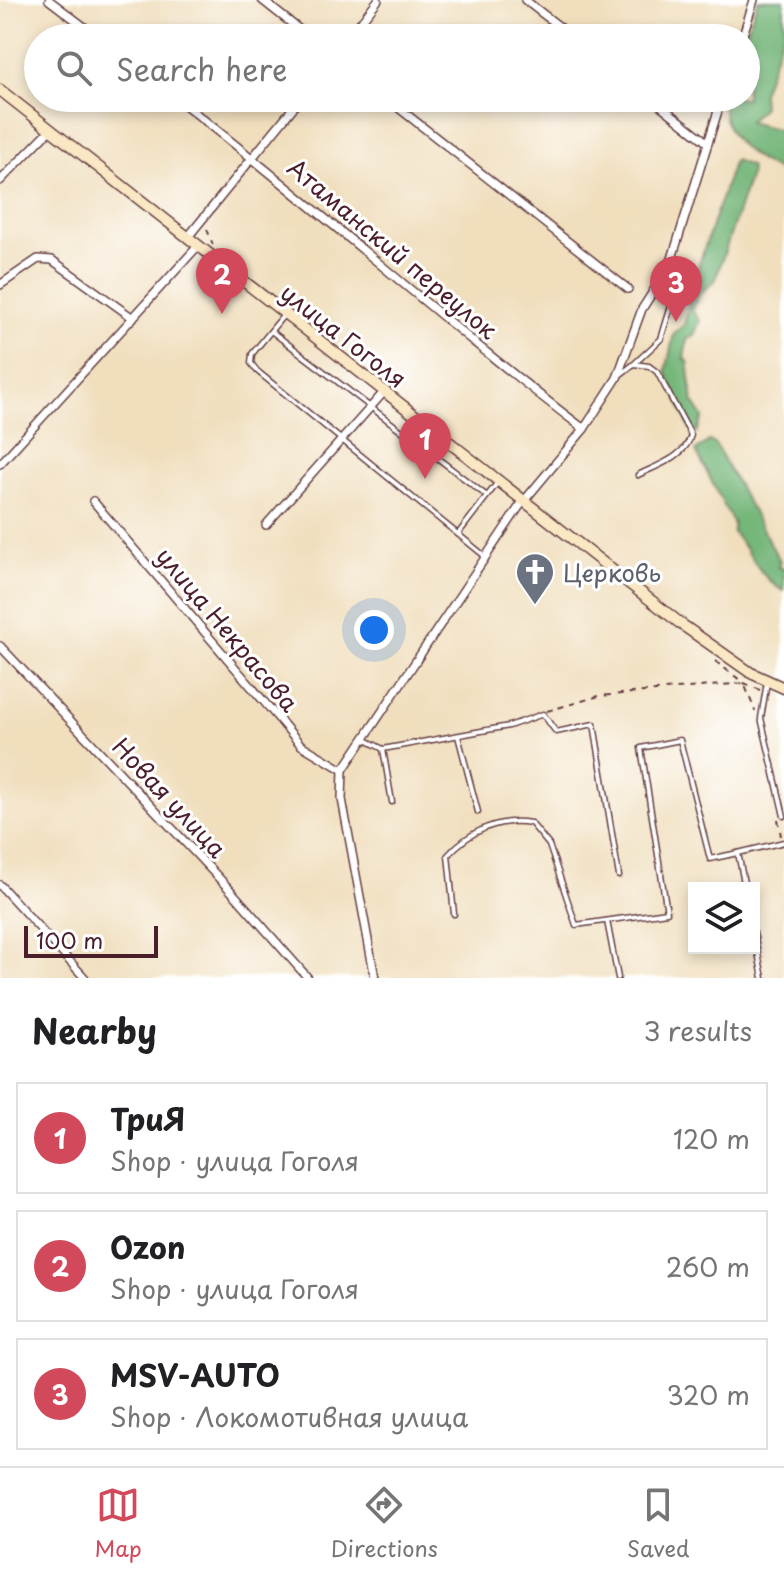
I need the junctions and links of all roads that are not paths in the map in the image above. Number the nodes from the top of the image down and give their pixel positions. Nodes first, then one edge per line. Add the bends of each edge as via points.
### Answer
1 (49, 0) edge
2 (262, 0) edge
3 (378, 0) edge
4 (525, 0) edge
5 (754, 0) edge
6 (81, 24) edge
7 (292, 24) edge
8 (359, 24) edge
9 (556, 24) edge
10 (746, 24) edge
11 (0, 92) edge
12 (24, 110) edge
13 (26, 112) edge
14 (194, 112) edge
15 (290, 112) edge
16 (404, 112) edge
17 (669, 112) edge
18 (718, 112) edge
19 (50, 130) junction
20 (708, 143) junction
21 (253, 158) junction
22 (0, 181) edge
23 (188, 237) junction
24 (198, 246) junction
25 (0, 285) edge
26 (628, 289) dead end
27 (671, 306) dead end
28 (285, 314) junction
29 (133, 318) junction
30 (271, 331) junction
31 (634, 364) junction
32 (617, 378) junction
33 (384, 392) junction
34 (371, 406) junction
35 (584, 429) junction
36 (342, 440) junction
37 (0, 464) edge
38 (638, 475) dead end
39 (498, 481) junction
40 (487, 496) junction
41 (93, 501) dead end
42 (524, 501) junction
43 (266, 525) dead end
44 (458, 534) junction
45 (486, 557) junction
46 (0, 646) edge
47 (767, 682) junction
48 (784, 688) edge
49 (458, 736) junction
50 (362, 738) junction
51 (383, 749) junction
52 (343, 770) junction
53 (392, 802) dead end
54 (478, 812) dead end
55 (784, 816) edge
56 (783, 842) edge
57 (738, 853) junction
58 (619, 876) dead end
59 (744, 882) edge
60 (0, 885) edge
61 (454, 914) dead end
62 (607, 921) junction
63 (758, 954) edge
64 (85, 978) edge
65 (308, 978) edge
66 (375, 978) edge
67 (618, 978) edge
68 (763, 978) edge

1 - 6 street
2 - 7 street
3 - 8 street
4 - 9 street
5 - 10 street
11 - 12 main road, улица Гоголя
13 - 19 main road, улица Гоголя
14 - 21 street, Атаманский переулок
15 - 21 street
16 - 26 street
17 - 20 street
18 - 20 street
19 - 22 street
19 - 23 main road, улица Гоголя
20 - 32 street via 670,265 642,309
21 - 23 street
21 - 35 street, Атаманский переулок via 414,295
23 - 24 main road, улица Гоголя
24 - 28 main road, улица Гоголя
24 - 29 street
25 - 29 street via 38,259 52,260
27 - 31 lane via 661,339
28 - 30 lane
28 - 33 main road, улица Гоголя
29 - 37 street
30 - 34 lane
30 - 36 lane via 251,363
31 - 32 lane
31 - 38 lane via 657,372 691,435 676,456
32 - 35 street
33 - 34 street
33 - 39 main road, улица Гоголя
34 - 36 street
34 - 40 lane
35 - 42 street
36 - 43 street
36 - 44 lane
39 - 40 lane
39 - 42 main road, улица Гоголя
40 - 44 lane
41 - 52 street, улица Некрасова via 301,745
42 - 45 street
42 - 47 main road, улица Гоголя via 681,624
44 - 45 lane
45 - 50 street
46 - 65 street, Новая улица
47 - 48 main road, улица Гоголя
47 - 55 lane via 761,718
49 - 51 lane
49 - 54 lane
49 - 58 lane via 543,714 556,732 594,724
50 - 51 lane
50 - 52 street
51 - 53 lane
52 - 66 street via 342,799
56 - 57 lane
57 - 59 lane
57 - 62 lane via 710,859 680,740 641,748 667,912
60 - 64 street
61 - 62 lane via 448,855 468,833 516,820 531,823 549,845 576,925
62 - 67 lane
63 - 68 lane

